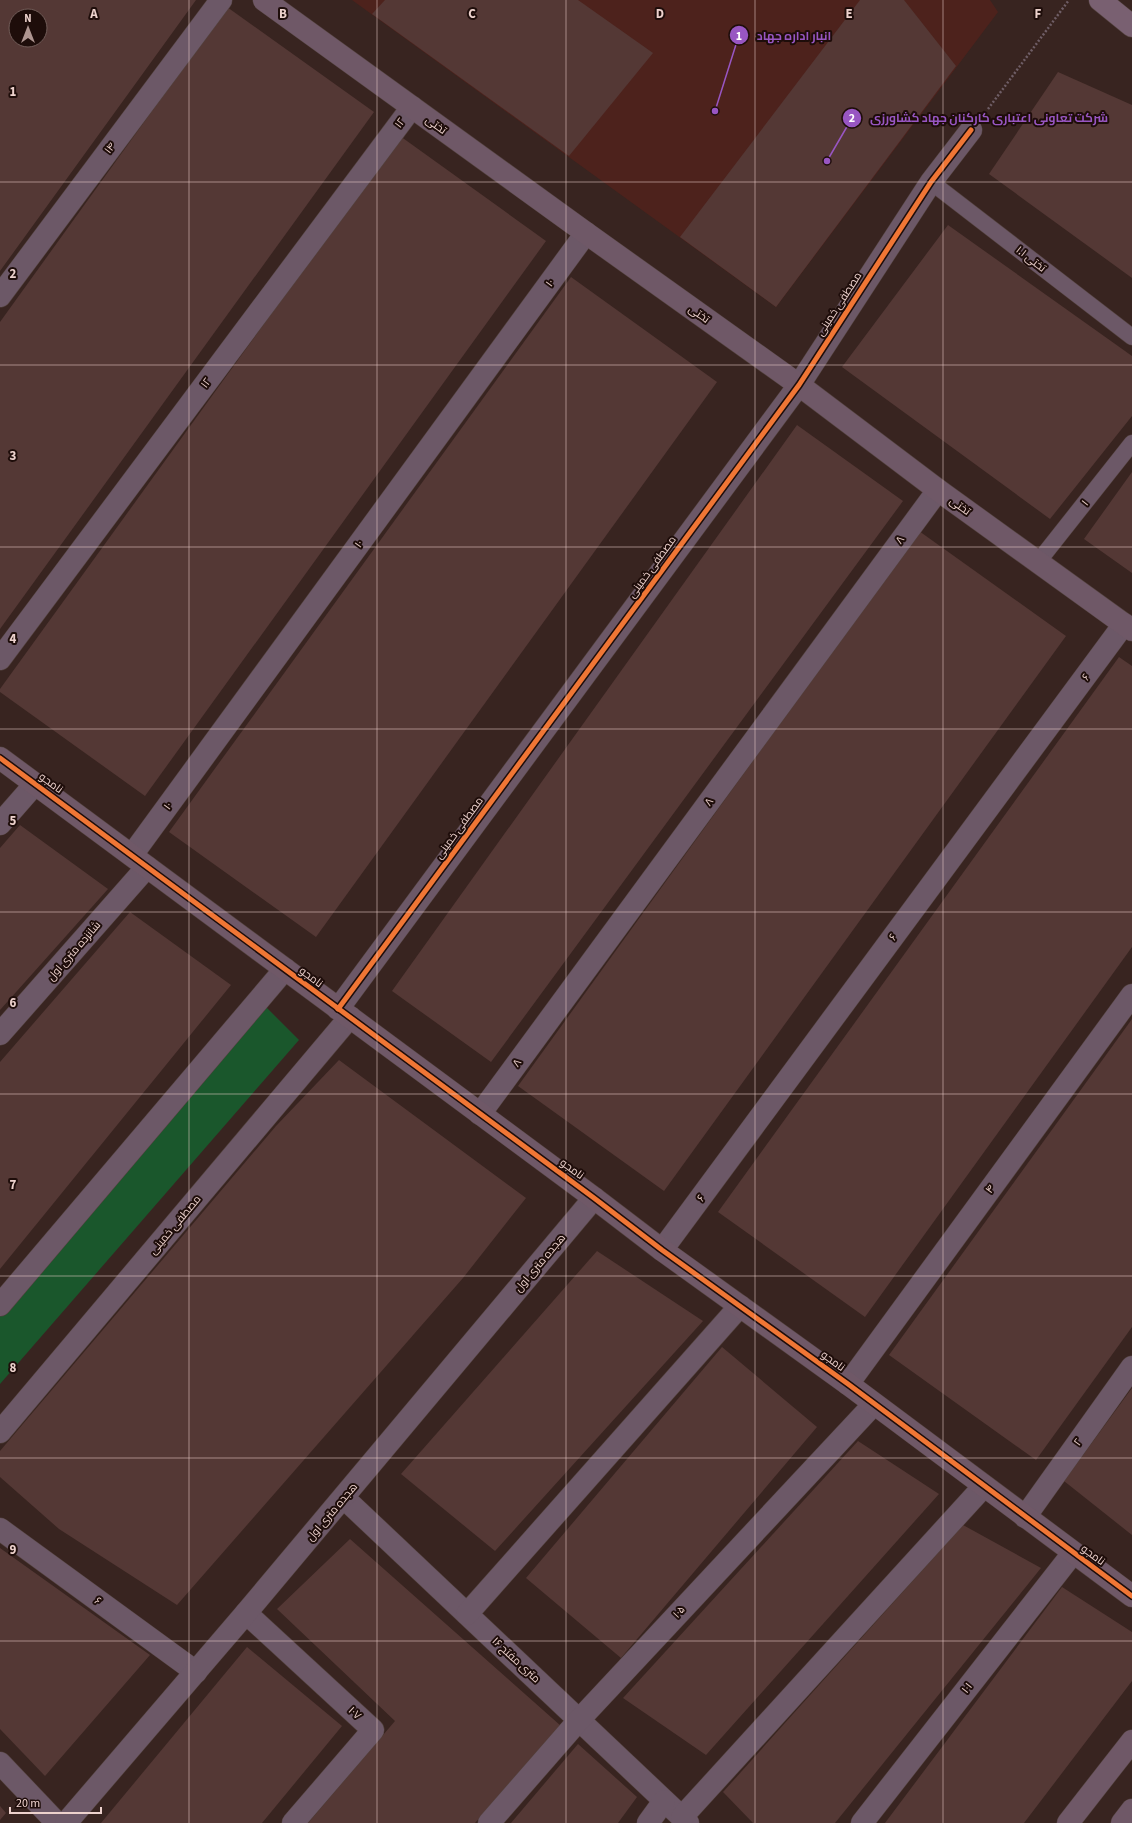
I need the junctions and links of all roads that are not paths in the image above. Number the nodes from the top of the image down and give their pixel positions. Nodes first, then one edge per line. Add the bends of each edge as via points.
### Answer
1 (221, 0) edge
2 (264, 0) edge
3 (1100, 0) edge
4 (1132, 26) edge
5 (412, 107) junction
6 (971, 130) road end
7 (931, 182) junction
8 (586, 233) junction
9 (0, 296) edge
10 (1132, 337) edge
11 (799, 385) junction
12 (1132, 443) edge
13 (938, 490) junction
14 (1038, 562) junction
15 (1128, 627) edge
16 (0, 659) edge
17 (0, 758) edge
18 (35, 784) junction
19 (0, 824) edge
20 (139, 861) junction
21 (285, 969) junction
22 (1132, 995) edge
23 (344, 1013) junction
24 (0, 1034) edge
25 (480, 1114) junction
26 (594, 1198) junction
27 (662, 1250) junction
28 (0, 1305) edge
29 (740, 1306) junction
30 (1132, 1367) edge
31 (848, 1384) junction
32 (874, 1404) junction
33 (0, 1432) edge
34 (984, 1486) junction
35 (344, 1498) junction
36 (1024, 1517) junction
37 (0, 1530) edge
38 (1073, 1553) junction
39 (1132, 1596) edge
40 (246, 1613) junction
41 (467, 1614) junction
42 (196, 1672) junction
43 (579, 1720) junction
44 (1132, 1741) edge
45 (0, 1763) edge
46 (664, 1801) junction
47 (1132, 1810) edge
48 (685, 1820) edge
49 (57, 1823) edge
50 (66, 1823) edge
51 (293, 1823) edge
52 (489, 1823) edge
53 (648, 1823) edge
54 (862, 1823) edge
55 (1068, 1823) edge
56 (1122, 1823) edge

1 - 9 street, ۱۴
2 - 5 street, تختی
3 - 4 main road
5 - 8 street, تختی
5 - 16 street, ۱۲
6 - 7 street, مصطفی خمینی
7 - 10 lane, تختی ۱.۱
7 - 11 street, مصطفی خمینی
8 - 11 street, تختی
8 - 20 street, ۱۰
11 - 13 street, تختی
11 - 23 street, مصطفی خمینی
12 - 14 lane, ۱
13 - 14 street, تختی
13 - 25 street, ۸
14 - 15 street, تختی
15 - 27 street, ۶
17 - 18 street, نامجو
18 - 19 street
18 - 20 street, نامجو
20 - 21 street, نامجو
20 - 24 street, شانزده متری اول
21 - 23 street, نامجو
21 - 28 street
22 - 31 street, ۴
23 - 25 street, نامجو
23 - 33 street, مصطفی خمینی
25 - 26 street, نامجو
26 - 27 street, نامجو
26 - 35 street, هجده متری اول
27 - 29 street, نامجو
29 - 31 street, نامجو
29 - 41 street
30 - 36 street, ۲
31 - 32 street, نامجو
32 - 34 street, نامجو
32 - 43 street, ۱۰۵
34 - 36 street, نامجو
34 - 48 street
35 - 40 street, هجده متری اول
35 - 41 street, ۱۶ متری مفتح
36 - 38 street, نامجو
37 - 42 street, ۶
38 - 39 street, نامجو
38 - 54 street, ۱۰۱
40 - 42 street, هجده متری اول
40 - 51 street, ۱۰۷ via 373,1730
41 - 43 street, ۱۶ متری مفتح
42 - 50 street, هجده متری اول
43 - 46 street, ۱۶ متری مفتح
43 - 52 street, ۱۰۵
44 - 55 street
45 - 49 street
46 - 48 street, ۱۶ متری مفتح
46 - 53 street
47 - 56 street

